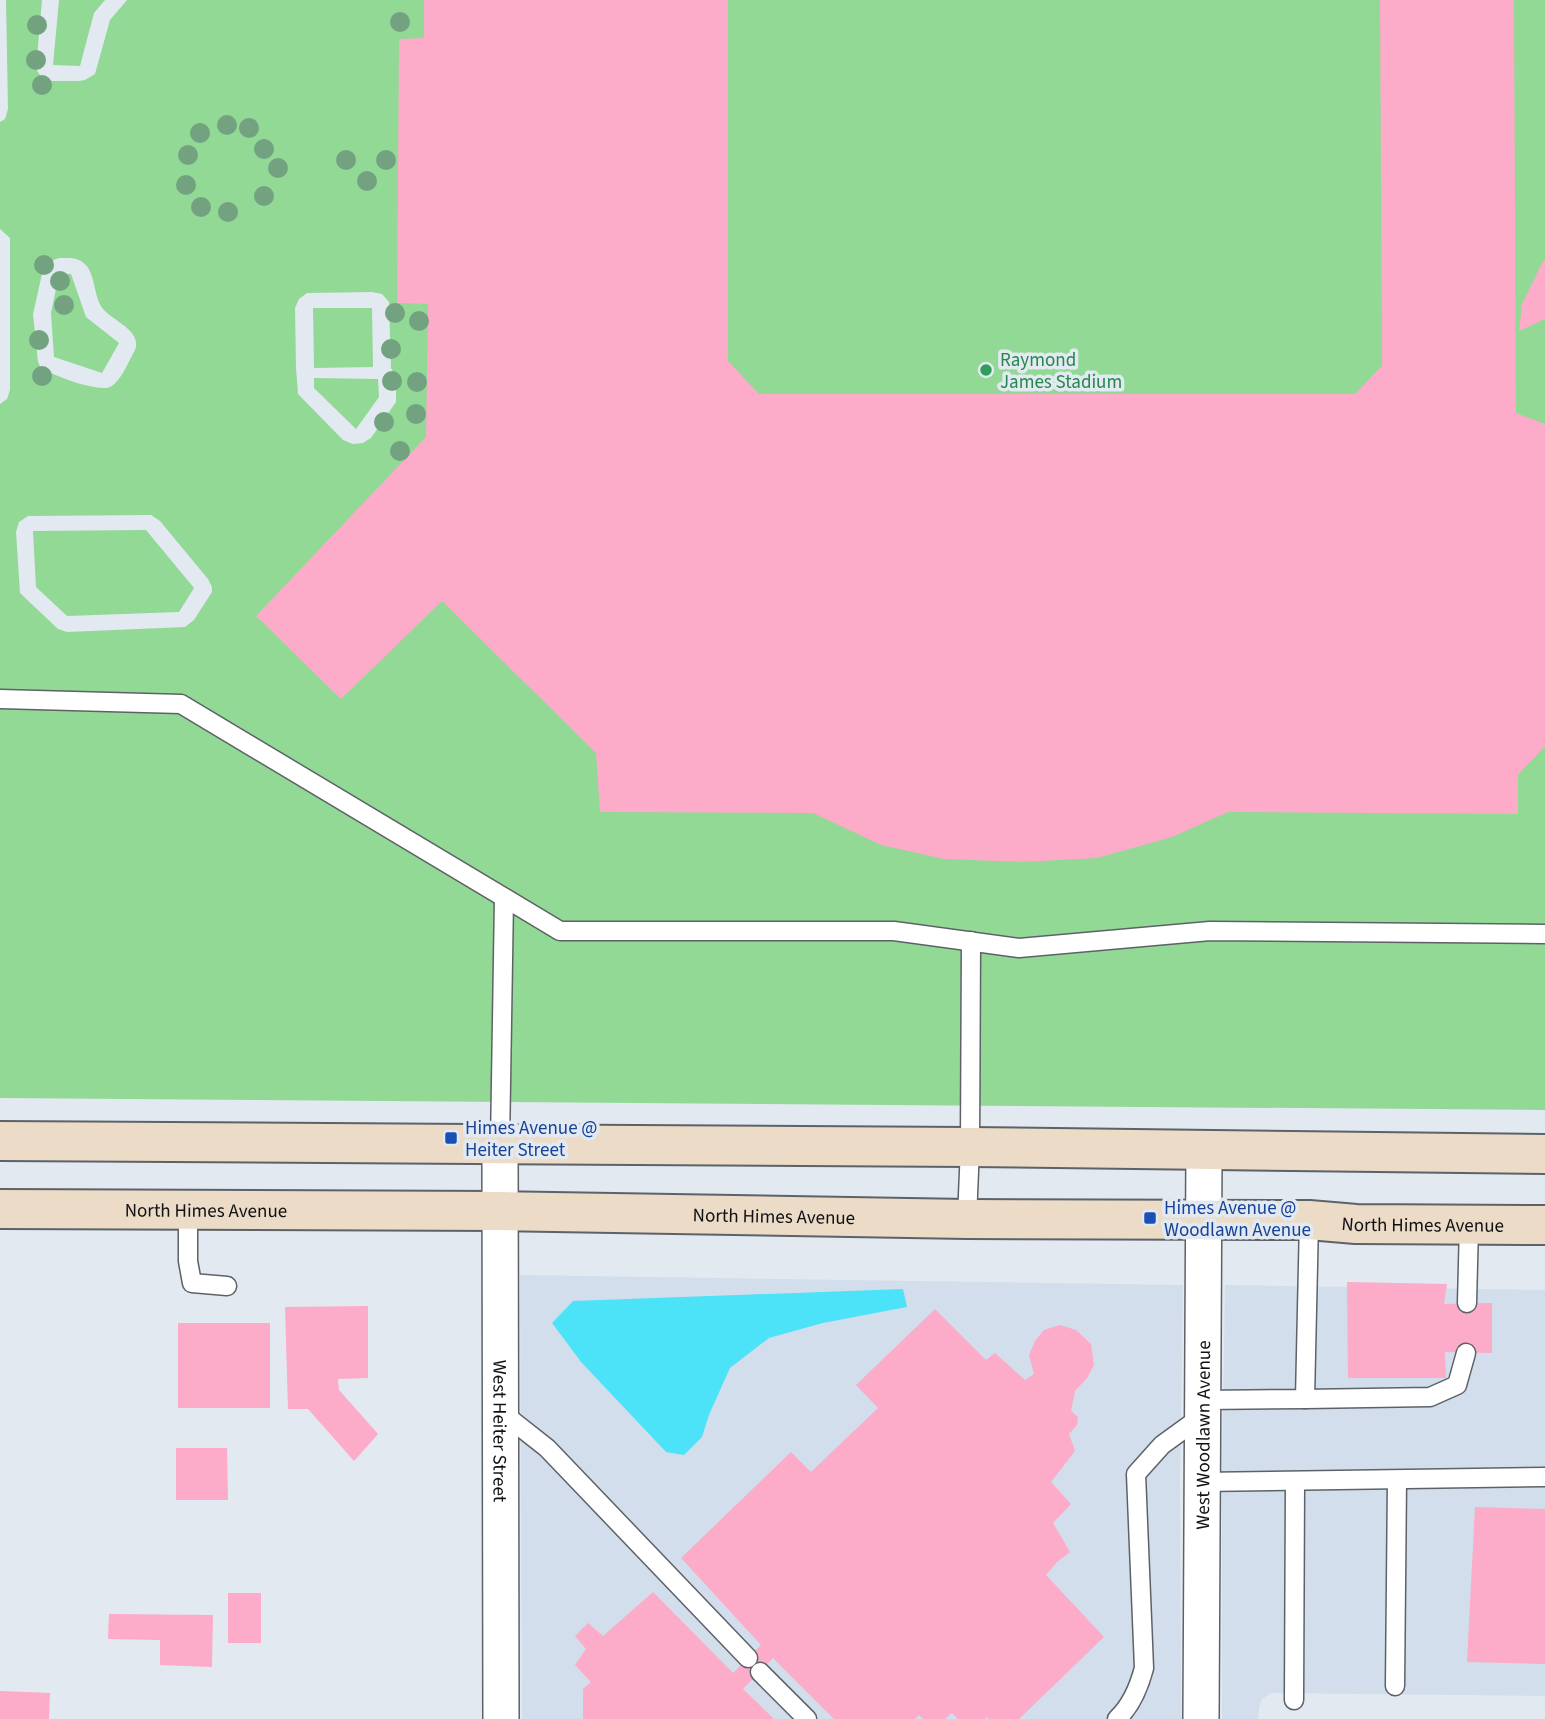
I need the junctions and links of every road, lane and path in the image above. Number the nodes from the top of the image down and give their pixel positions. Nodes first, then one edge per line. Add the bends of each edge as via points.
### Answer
1 (0, 699) edge
2 (504, 898) junction
3 (1545, 934) edge
4 (971, 941) junction
5 (0, 1141) edge
6 (500, 1144) junction
7 (970, 1147) junction
8 (1204, 1151) junction
9 (1545, 1154) edge
10 (0, 1209) edge
11 (188, 1210) junction
12 (500, 1211) junction
13 (967, 1219) junction
14 (1204, 1219) junction
15 (1308, 1220) junction
16 (1469, 1225) junction
17 (1545, 1226) edge
18 (227, 1286) dead end
19 (1467, 1303) dead end
20 (1466, 1353) dead end
21 (1305, 1399) junction
22 (1202, 1408) junction
23 (500, 1410) junction
24 (1545, 1477) edge
25 (1397, 1480) junction
26 (1201, 1482) junction
27 (1295, 1482) junction
28 (1395, 1686) dead end
29 (1294, 1700) dead end
30 (501, 1719) edge
31 (807, 1719) edge
32 (1117, 1719) edge
33 (1201, 1719) edge

1 - 2 lane via 181,704
2 - 4 lane via 560,931 894,931
2 - 6 lane
3 - 4 lane via 1210,931 1019,948
4 - 7 lane
5 - 6 street
6 - 7 street
6 - 12 street, West Heiter Street
7 - 8 street
7 - 13 lane
8 - 9 street
8 - 14 street, West Woodlawn Avenue
10 - 11 street, North Himes Avenue
11 - 12 street, North Himes Avenue
11 - 18 lane via 192,1283
12 - 13 street, North Himes Avenue
12 - 23 street, West Heiter Street
13 - 14 street, North Himes Avenue
14 - 15 street, North Himes Avenue
14 - 22 street, West Woodlawn Avenue
15 - 16 street, North Himes Avenue
15 - 21 lane
16 - 17 street, North Himes Avenue
16 - 19 lane
20 - 21 lane via 1457,1385 1430,1397
21 - 22 lane
22 - 26 street, West Woodlawn Avenue
22 - 32 lane via 1136,1475 1144,1668 1139,1688
23 - 30 street, West Heiter Street
23 - 31 lane via 547,1448
24 - 25 lane
25 - 27 lane
25 - 28 lane
26 - 27 lane
26 - 33 street, West Woodlawn Avenue
27 - 29 lane

